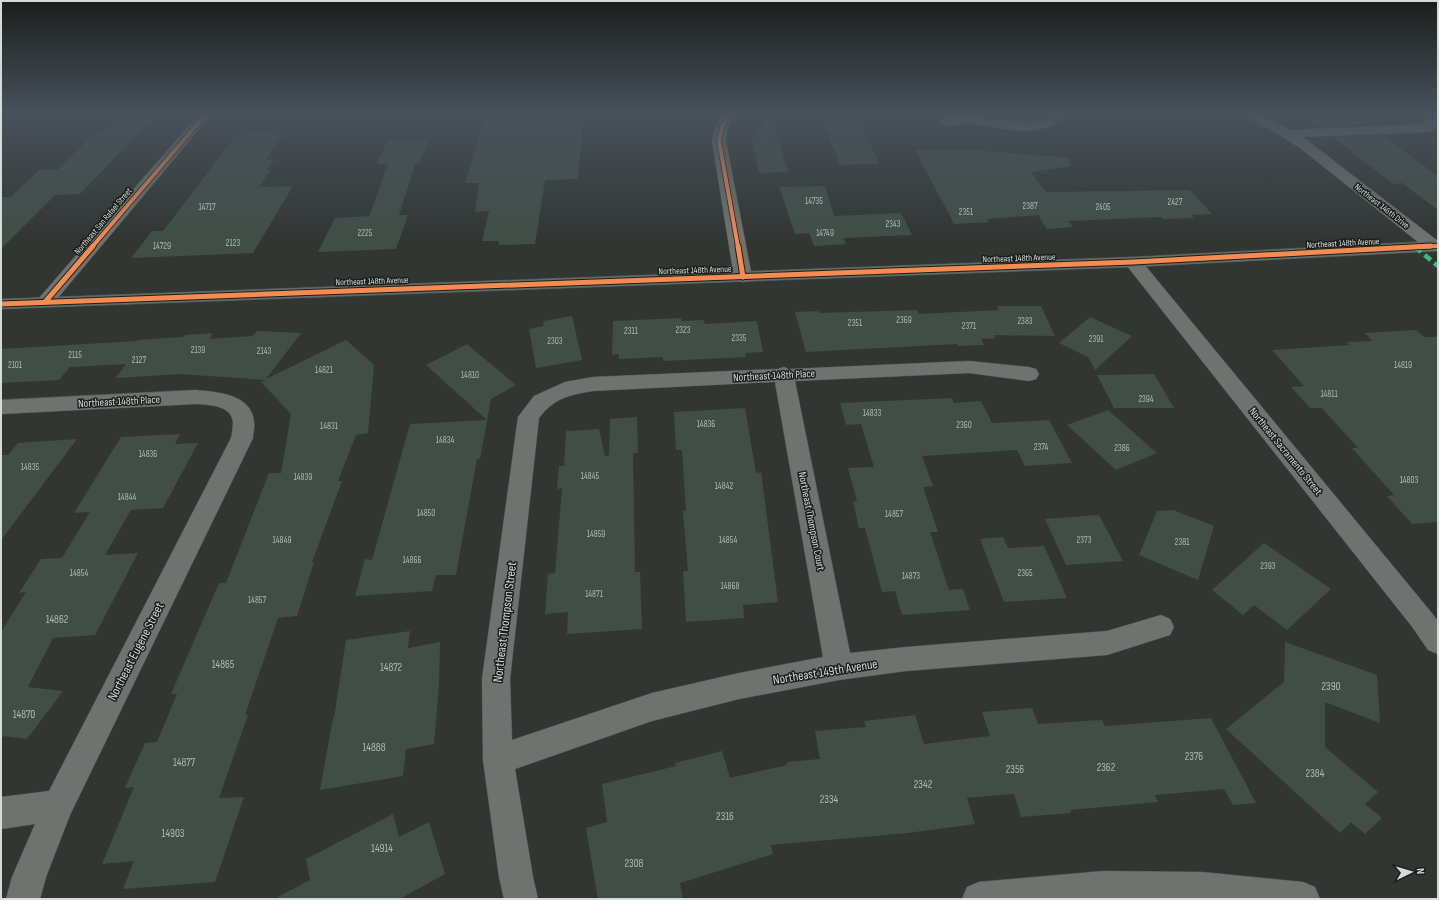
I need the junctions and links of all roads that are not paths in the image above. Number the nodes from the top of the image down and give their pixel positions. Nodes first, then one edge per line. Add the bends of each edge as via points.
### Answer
1 (170, 156) edge
2 (721, 156) edge
3 (1319, 156) edge
4 (1436, 246) edge
5 (1133, 262) junction
6 (743, 277) junction
7 (45, 302) junction
8 (1, 304) edge
9 (784, 374) junction
10 (1029, 374) dead end
11 (236, 405) joint
12 (1, 407) edge
13 (529, 417) joint
14 (1430, 619) edge
15 (1161, 627) dead end
16 (1438, 642) edge
17 (839, 667) junction
18 (498, 760) junction
19 (58, 806) junction
20 (1, 813) edge
21 (23, 899) edge
22 (521, 899) edge
23 (979, 899) edge
24 (1303, 899) edge

1 - 7 street, Northeast San Rafael Street
2 - 6 street
3 - 4 street, Northeast 146th Drive
4 - 5 main road, Northeast 148th Avenue
5 - 6 main road, Northeast 148th Avenue
5 - 14 street, Northeast Sacramento Street
6 - 7 main road, Northeast 148th Avenue
7 - 8 main road, Northeast 148th Avenue
9 - 10 street, Northeast 148th Place via 969,367
9 - 13 street, Northeast 148th Place via 593,384 565,388 541,401
9 - 17 street, Northeast Thompson Court
11 - 12 street, Northeast 148th Place via 222,399 196,397
11 - 19 street, Northeast Eugene Street via 244,420 242,438
13 - 18 street, Northeast Thompson Street via 496,679
14 - 16 street, Northeast Sacramento Street
15 - 17 street, Northeast 149th Avenue via 1107,643
17 - 18 street, Northeast 149th Avenue via 739,686 652,707
18 - 22 street, Northeast Thompson Street
19 - 20 street
19 - 21 street, Northeast Eugene Street via 29,877
23 - 24 street via 1103,888 1202,889

